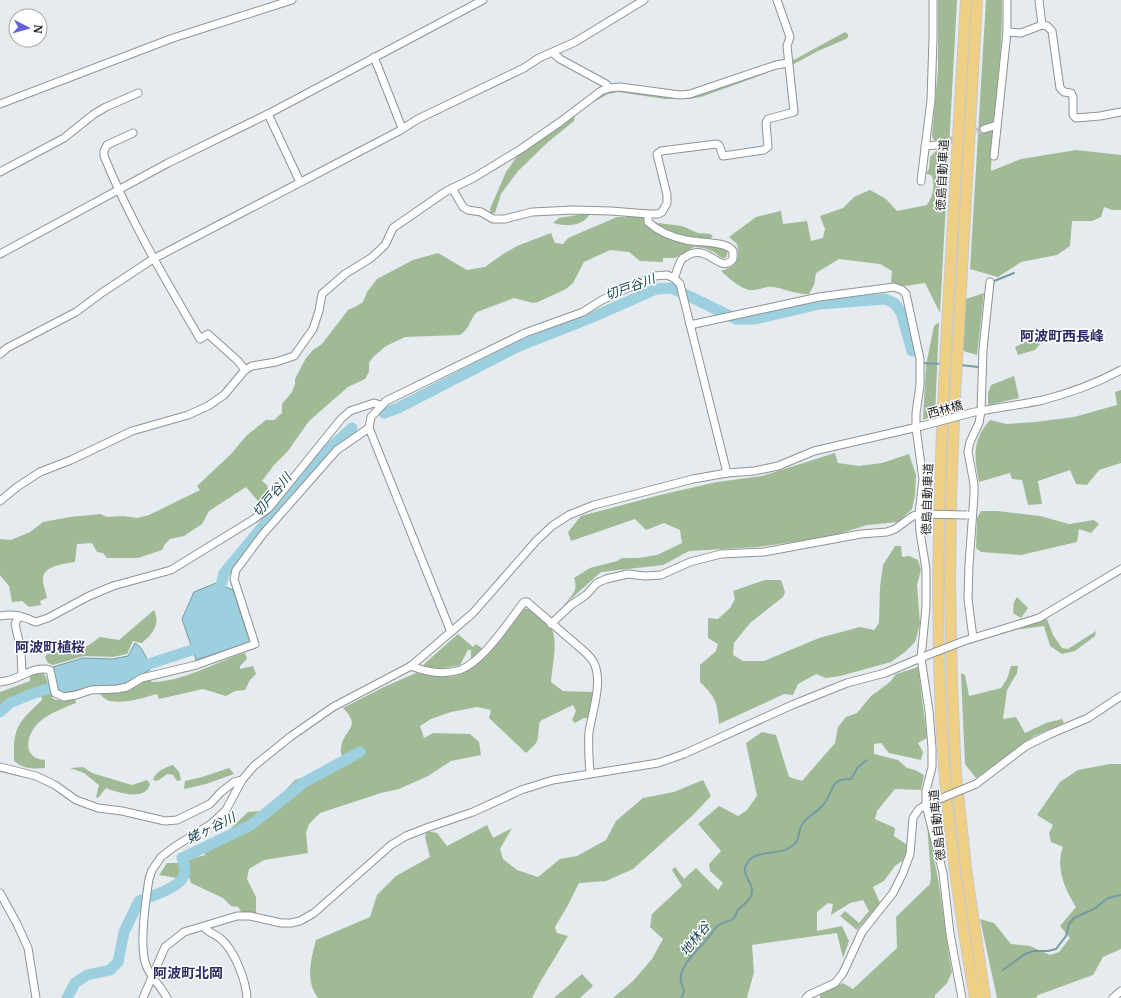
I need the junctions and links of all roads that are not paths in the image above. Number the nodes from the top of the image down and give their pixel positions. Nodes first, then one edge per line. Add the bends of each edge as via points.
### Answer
1 (292, 0) edge
2 (483, 0) edge
3 (644, 0) edge
4 (777, 0) edge
5 (933, 0) edge
6 (966, 0) edge
7 (977, 0) edge
8 (1007, 0) edge
9 (1039, 0) edge
10 (1042, 25) junction
11 (1007, 32) junction
12 (553, 52) junction
13 (374, 56) junction
14 (788, 63) junction
15 (609, 88) junction
16 (138, 93) dead end
17 (0, 104) edge
18 (1121, 112) edge
19 (268, 114) junction
20 (997, 125) junction
21 (402, 128) junction
22 (984, 129) tunnel mouth
23 (132, 133) dead end
24 (937, 145) tunnel mouth
25 (925, 146) junction
26 (994, 156) dead end
27 (0, 172) edge
28 (921, 180) dead end
29 (300, 182) junction
30 (452, 188) junction
31 (118, 190) junction
32 (648, 214) junction
33 (0, 254) edge
34 (153, 259) junction
35 (674, 278) junction
36 (990, 282) dead end
37 (690, 325) junction
38 (0, 354) edge
39 (245, 370) junction
40 (1121, 370) edge
41 (381, 405) junction
42 (977, 411) junction
43 (919, 427) junction
44 (369, 428) junction
45 (727, 473) junction
46 (0, 501) edge
47 (921, 514) junction
48 (969, 515) junction
49 (1121, 569) edge
50 (0, 616) edge
51 (19, 616) junction
52 (551, 624) junction
53 (451, 632) junction
54 (973, 638) junction
55 (923, 657) junction
56 (411, 666) junction
57 (22, 675) junction
58 (0, 682) edge
59 (1121, 696) edge
60 (0, 767) edge
61 (590, 773) junction
62 (242, 780) junction
63 (929, 803) junction
64 (0, 893) edge
65 (204, 927) junction
66 (153, 978) junction
67 (1121, 991) edge
68 (36, 998) edge
69 (143, 998) edge
70 (167, 998) edge
71 (246, 998) edge
72 (806, 998) edge
73 (962, 998) edge
74 (975, 998) edge
75 (985, 998) edge
76 (1113, 998) edge

1 - 17 street via 173,38
2 - 13 street
3 - 12 street via 575,42
4 - 14 street via 790,38 787,46
5 - 25 street via 931,100
6 - 74 highway, 徳島自動車道 via 943,396 938,582 945,777 954,866
7 - 75 highway, 徳島自動車道 via 955,396 950,581 956,774 966,868
8 - 11 street
9 - 10 street
10 - 11 street via 1021,33
10 - 18 street via 1047,26 1052,32 1060,88 1073,97 1073,115 1076,118
11 - 20 street
12 - 15 street via 560,59
12 - 21 street
13 - 19 street
13 - 21 street
14 - 15 street via 690,94
14 - 32 street via 794,112 768,119 768,147 764,150 723,156 719,145 716,144 661,151 657,154 667,203 662,212
15 - 30 street via 601,91 521,149
16 - 27 street via 106,107 64,138
19 - 29 street
19 - 31 street
20 - 22 street
20 - 26 street
21 - 29 street
23 - 31 street via 107,144 104,151
24 - 25 street
25 - 28 street
29 - 34 street
30 - 32 street via 463,207 481,212 493,219 505,219 532,212 573,210 611,210
30 - 39 street via 393,228 385,245 322,294 313,329 294,356
31 - 33 street
31 - 34 street
32 - 35 street via 648,222 671,236 727,246 733,251 733,259 726,264 705,253 692,253 683,258
34 - 38 street via 76,312
34 - 39 street via 200,339 208,334
35 - 37 street via 680,284
35 - 41 street via 667,275 654,276 607,297 583,312 525,333
36 - 42 street
37 - 43 street via 819,297 894,288 902,290 906,294 920,359 916,413
37 - 45 street
39 - 46 street via 224,395 208,406 188,416 132,431 40,472
40 - 42 street, 西林橋 via 1107,378 1043,400
41 - 44 street via 371,417
41 - 51 street via 374,403 350,411 269,508 171,570 112,586 36,622
42 - 43 street, 西林橋, bridge
42 - 48 street via 979,423 968,452 974,484
43 - 45 street, 西林橋 via 814,451 778,466
43 - 47 street via 923,479
44 - 53 street
44 - 57 street via 338,450 263,534 236,570 234,580 255,644 196,665 142,678 127,687 91,690 64,697 55,693 50,670
45 - 53 street, 西林橋 via 685,481 594,505 569,515 536,541 473,613
47 - 48 street, bridge
47 - 52 street via 887,532 861,534 764,552 721,554 690,562 661,575 628,574 606,579 597,583
47 - 55 street via 920,532 926,569
48 - 54 street via 968,599
49 - 54 street via 1039,618
50 - 51 street
51 - 57 street via 16,624
52 - 56 street via 524,602 486,650 460,670 438,673
52 - 61 street via 585,652 597,671 589,732
53 - 56 street, 西林橋
54 - 55 street, bridge
55 - 61 street via 885,674 847,683 792,705 684,754 658,763
55 - 63 street via 932,748 932,767 926,791
56 - 62 street, 西林橋 via 333,707 290,737 254,766
57 - 58 street
59 - 63 street, bridge via 1088,718 1026,746 976,784
60 - 62 street via 36,776 55,785 76,800 98,808 165,821 177,820 210,804 234,782
61 - 65 street via 553,780 521,790 473,812 406,836 391,845 314,913 300,921 281,923 250,916 237,916
62 - 66 street via 226,810 211,824 161,857 152,870 146,902 143,943 145,964
63 - 72 street via 913,818 910,854 903,873 893,892 862,932 843,973 835,983
63 - 73 street via 943,872 950,934
64 - 68 street via 28,948
65 - 66 street via 184,932 166,947
65 - 71 street via 226,943 237,963 246,989
66 - 69 street
66 - 70 street
67 - 76 street

